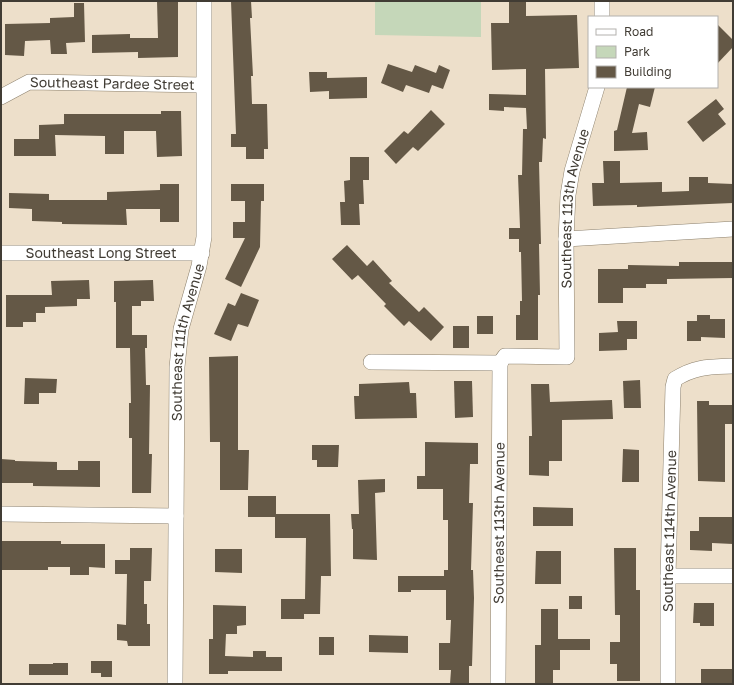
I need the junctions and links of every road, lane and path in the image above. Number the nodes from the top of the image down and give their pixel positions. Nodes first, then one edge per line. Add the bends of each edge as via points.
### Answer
1 (204, 1) edge
2 (602, 1) edge
3 (602, 16) edge
4 (203, 85) junction
5 (597, 88) edge
6 (1, 97) edge
7 (733, 229) edge
8 (566, 239) junction
9 (1, 253) edge
10 (202, 253) junction
11 (371, 362) dead end
12 (500, 363) junction
13 (733, 366) edge
14 (1, 514) edge
15 (176, 516) junction
16 (668, 576) junction
17 (733, 576) edge
18 (175, 684) edge
19 (498, 684) edge
20 (668, 684) edge

1 - 4 street, Southeast 111th Avenue
2 - 3 street
4 - 6 street, Southeast Pardee Street via 29,82
4 - 10 street, Southeast 111th Avenue
5 - 8 street, Southeast 113th Avenue via 572,171
7 - 8 street
8 - 12 street, Southeast 113th Avenue via 567,357 505,356
9 - 10 street, Southeast Long Street
10 - 15 street, Southeast 111th Avenue via 179,341
11 - 12 street
12 - 19 street, Southeast 113th Avenue
13 - 16 street, Southeast 114th Avenue via 699,368 675,379 672,398
14 - 15 street
15 - 18 street, Southeast 111th Avenue
16 - 17 street
16 - 20 street, Southeast 114th Avenue

